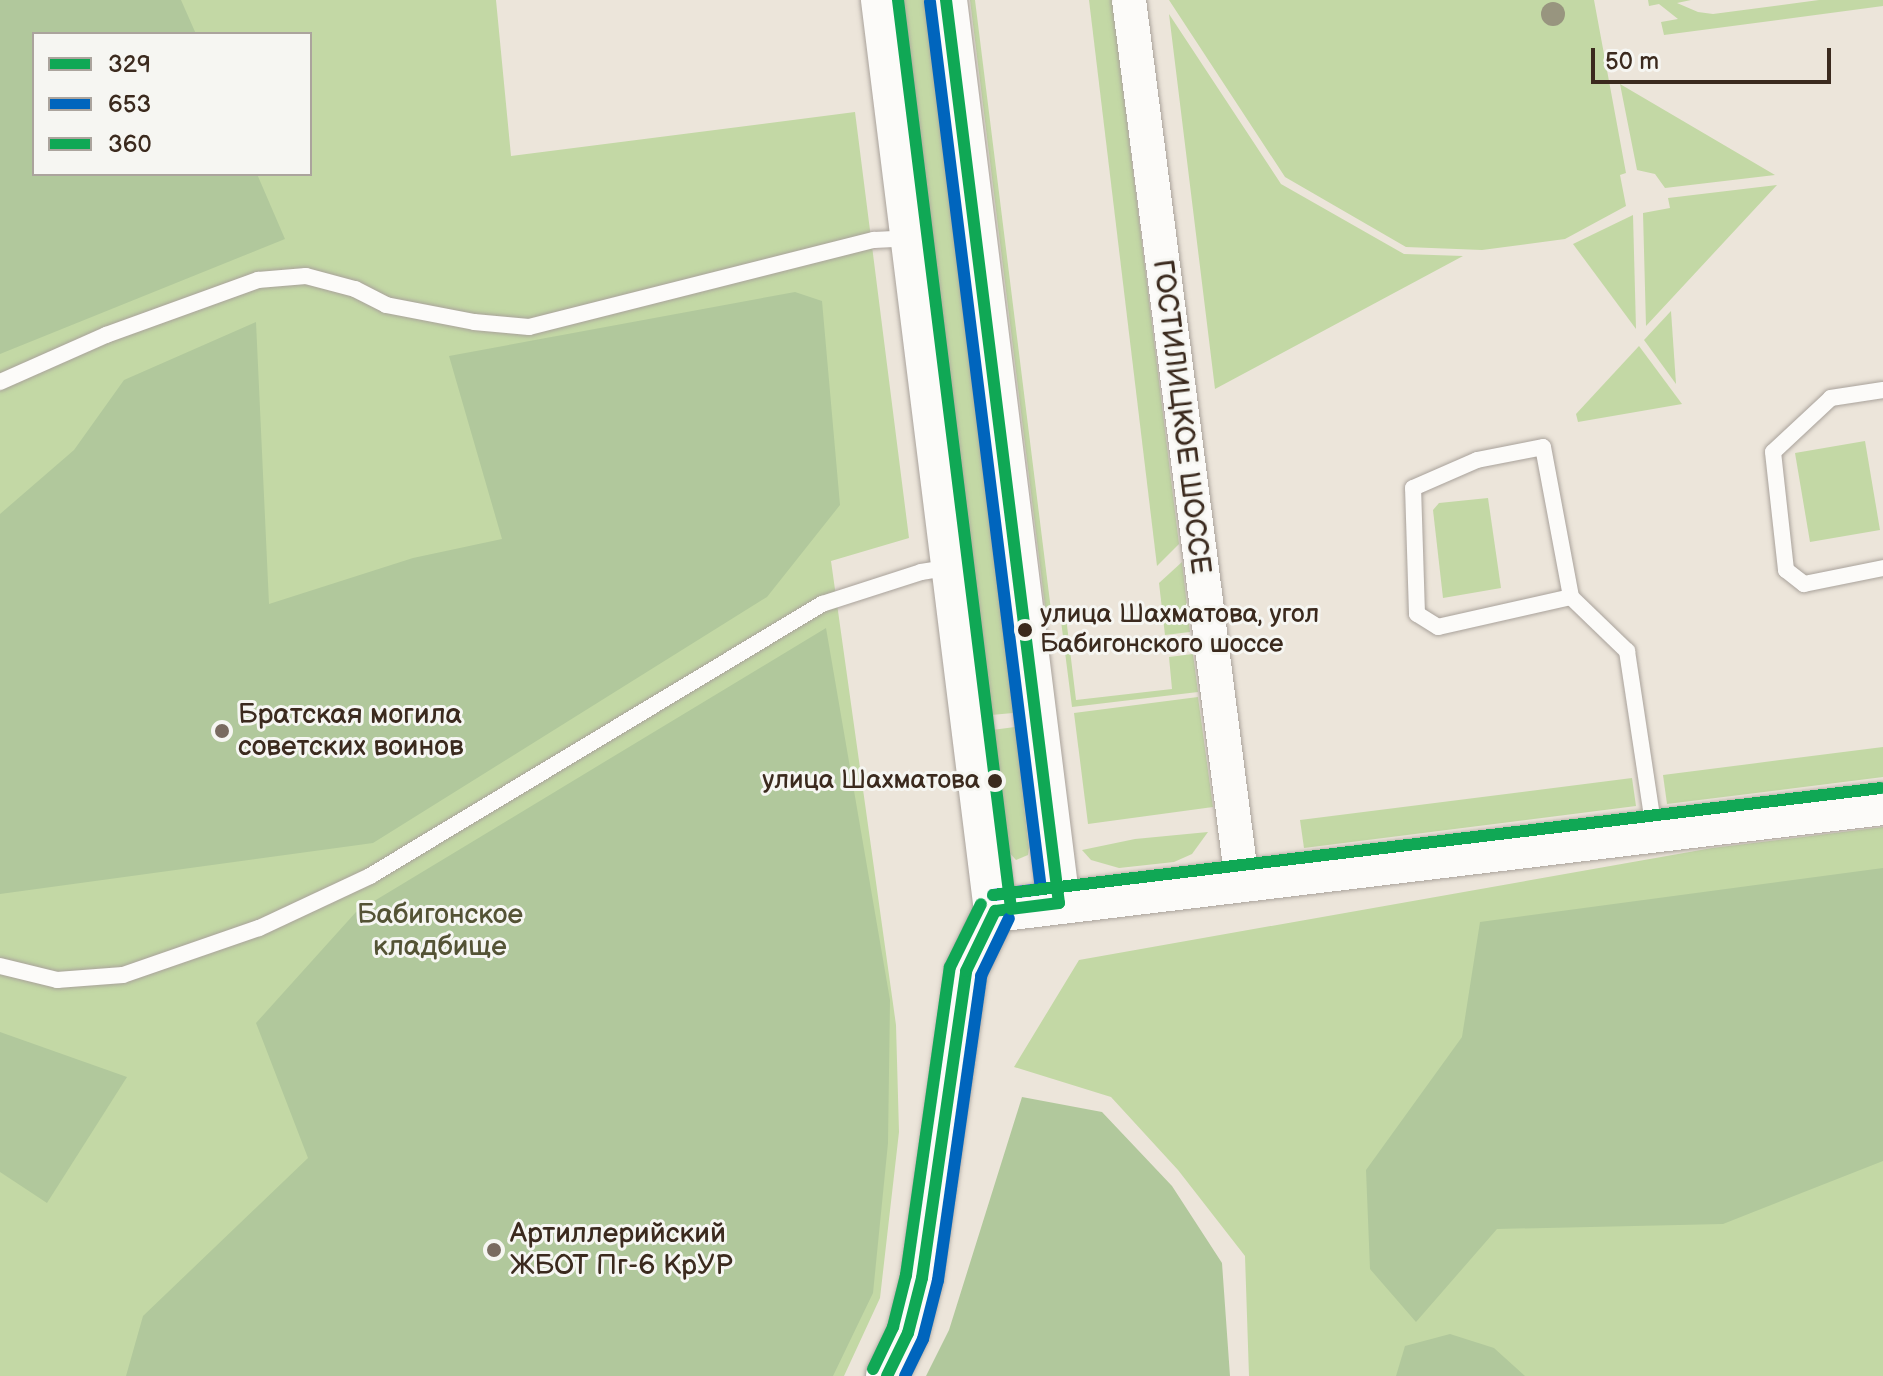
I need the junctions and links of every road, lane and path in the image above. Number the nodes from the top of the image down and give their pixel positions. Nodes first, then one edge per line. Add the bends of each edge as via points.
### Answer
1 (882, 0) edge
2 (946, 0) edge
3 (1129, 0) edge
4 (911, 238) junction
5 (0, 382) edge
6 (1883, 390) edge
7 (952, 567) junction
8 (1883, 568) edge
9 (1571, 597) junction
10 (1883, 804) edge
11 (1655, 831) junction
12 (1242, 882) junction
13 (1059, 903) junction
14 (995, 911) junction
15 (0, 966) edge
16 (887, 1376) edge

1 - 4 street
2 - 13 street
3 - 12 street, ГОСТИЛИЦКОЕ ШОССЕ
4 - 5 lane via 874,240 529,327 386,305 355,289 306,276 258,280 106,335
4 - 7 street
6 - 8 lane via 1831,398 1773,452 1786,570 1804,584
7 - 14 street
7 - 15 lane via 822,604 370,876 259,928 123,975 57,980
9 - 9 lane via 1543,447 1477,460 1413,488 1417,614 1438,627
9 - 11 lane via 1627,651
10 - 11 street
11 - 12 street
12 - 13 street
13 - 14 street
14 - 16 street via 966,971 922,1278 908,1333

